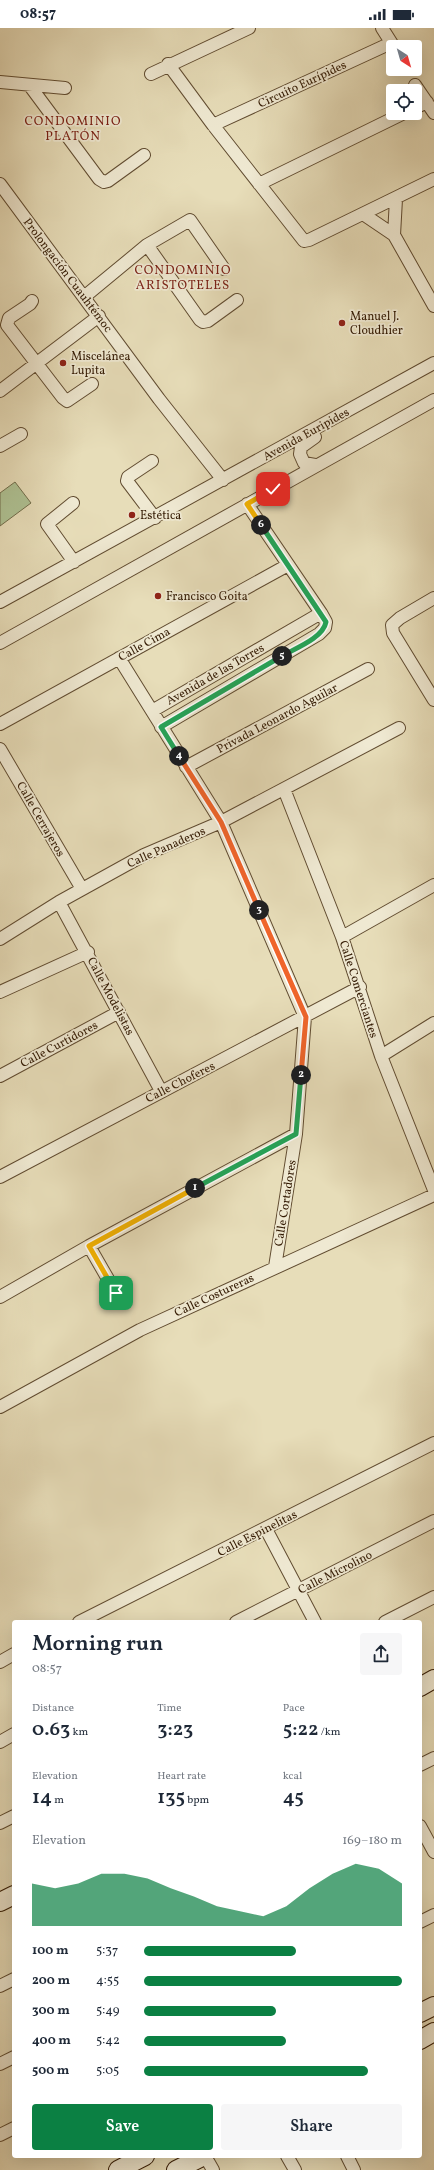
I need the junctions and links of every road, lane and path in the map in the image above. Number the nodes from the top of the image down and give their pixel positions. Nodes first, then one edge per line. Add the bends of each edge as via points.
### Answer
1 (249, 28) edge
2 (382, 28) edge
3 (389, 40) edge
4 (386, 48) edge
5 (168, 64) junction
6 (150, 74) dead end
7 (0, 82) edge
8 (30, 86) junction
9 (66, 88) dead end
10 (422, 95) edge
11 (427, 102) junction
12 (422, 104) edge
13 (434, 113) edge
14 (390, 120) edge
15 (213, 125) junction
16 (144, 155) dead end
17 (434, 179) edge
18 (0, 184) edge
19 (259, 184) junction
20 (396, 199) junction
21 (363, 214) junction
22 (394, 235) junction
23 (147, 245) junction
24 (224, 270) dead end
25 (84, 297) junction
26 (237, 300) dead end
27 (32, 301) dead end
28 (434, 306) edge
29 (99, 316) junction
30 (36, 362) junction
31 (434, 363) edge
32 (401, 381) junction
33 (92, 384) dead end
34 (0, 391) edge
35 (434, 401) edge
36 (21, 434) dead end
37 (0, 446) edge
38 (152, 461) dead end
39 (315, 465) junction
40 (223, 480) junction
41 (73, 503) dead end
42 (247, 504) junction
43 (155, 518) junction
44 (74, 562) junction
45 (288, 565) junction
46 (434, 598) edge
47 (0, 602) edge
48 (321, 613) junction
49 (0, 643) edge
50 (118, 658) junction
51 (368, 669) dead end
52 (430, 682) edge
53 (434, 700) edge
54 (152, 711) junction
55 (0, 724) edge
56 (161, 727) junction
57 (400, 728) dead end
58 (0, 749) edge
59 (186, 767) junction
60 (284, 789) junction
61 (221, 822) junction
62 (434, 885) edge
63 (82, 889) junction
64 (59, 902) junction
65 (342, 937) junction
66 (0, 939) edge
67 (88, 952) junction
68 (360, 987) junction
69 (0, 992) edge
70 (119, 1012) junction
71 (306, 1017) junction
72 (434, 1023) edge
73 (381, 1056) junction
74 (0, 1076) edge
75 (161, 1091) junction
76 (296, 1134) junction
77 (0, 1177) edge
78 (434, 1190) edge
79 (434, 1195) edge
80 (89, 1246) junction
81 (275, 1267) junction
82 (116, 1293) dead end
83 (0, 1297) edge
84 (0, 1406) edge
85 (434, 1443) edge
86 (434, 1521) edge
87 (266, 1529) junction
88 (298, 1591) junction
89 (434, 1597) edge
90 (83, 1620) edge
91 (240, 1620) edge
92 (314, 1620) edge
93 (389, 1620) edge
94 (12, 1655) edge
95 (0, 1662) edge
96 (434, 1680) edge
97 (422, 1686) edge
98 (12, 1735) edge
99 (0, 1742) edge
100 (434, 1758) edge
101 (422, 1764) edge
102 (12, 1817) edge
103 (0, 1823) edge
104 (422, 1830) edge
105 (427, 1839) edge
106 (434, 1852) edge
107 (12, 1896) edge
108 (0, 1902) edge
109 (434, 1915) edge
110 (422, 1921) edge
111 (12, 1979) edge
112 (0, 1986) edge
113 (434, 2006) edge
114 (422, 2012) edge
115 (434, 2032) edge
116 (422, 2039) edge
117 (12, 2057) edge
118 (0, 2064) edge
119 (12, 2129) edge
120 (0, 2135) edge
121 (141, 2158) edge
122 (200, 2158) edge
123 (205, 2158) edge
124 (288, 2158) edge
125 (348, 2158) edge
126 (118, 2170) edge
127 (176, 2170) edge
128 (213, 2170) edge
129 (295, 2170) edge
130 (354, 2170) edge

1 - 5 street
2 - 3 street, Circuito Eurípides
4 - 15 street, Circuito Eurípides
5 - 6 street
5 - 15 street
7 - 8 street
8 - 9 street
8 - 16 street via 99,179 108,181
10 - 11 street
11 - 12 street
11 - 13 street
14 - 19 street
15 - 19 street
17 - 20 street
18 - 25 street, Prolongación Cuauhtémoc
19 - 21 street via 304,240 309,240
20 - 21 street
20 - 22 street
21 - 22 street
22 - 28 street
23 - 24 street via 190,220
23 - 25 street
23 - 26 street via 203,322
25 - 29 street, Prolongación Cuauhtémoc
27 - 30 street via 9,318 7,325
29 - 30 street
29 - 40 street, Prolongación Cuauhtémoc via 159,399
30 - 33 street via 67,401
30 - 34 street
31 - 32 street, Avenida Euripides
32 - 39 street, Avenida Euripides via 300,447 304,462
32 - 40 street, Avenida Euripides
35 - 39 street
36 - 37 street
38 - 43 street via 128,477 127,481
39 - 42 street
40 - 43 street, Avenida Euripides
41 - 44 street via 47,524
42 - 45 street
42 - 49 street
43 - 44 street, Avenida Euripides
44 - 47 street, Avenida Euripides
45 - 48 street
45 - 50 street, Calle Cima
46 - 52 street via 392,625 393,633
48 - 54 street, Avenida de las Torres
48 - 56 street, Avenida de las Torres via 326,622 325,628 319,634
50 - 54 street, Calle Cortadores
50 - 55 street, Calle Cima
51 - 59 street, Privada Leonardo Aguilar
52 - 53 street
54 - 56 street, Calle Cortadores
56 - 59 street, Calle Cortadores
57 - 60 street, Calle Panaderos
58 - 63 street, Calle Cerrajeros
59 - 61 street, Calle Cortadores
60 - 61 street, Calle Panaderos
60 - 65 street, Calle Comerciantes
61 - 63 street, Calle Panaderos via 144,855
61 - 71 street, Calle Cortadores
62 - 65 street
63 - 64 street, Calle Panaderos
64 - 66 street, Calle Panaderos
64 - 67 street, Calle Modelistas
65 - 68 street, Calle Comerciantes
67 - 69 street
67 - 70 street, Calle Modelistas
68 - 71 street, Calle Choferes
68 - 73 street, Calle Comerciantes
70 - 74 street, Calle Curtidores
70 - 75 street, Calle Modelistas
71 - 75 street, Calle Choferes
71 - 76 street, Calle Cortadores
72 - 73 street
73 - 78 street, Calle Comerciantes
75 - 77 street, Calle Choferes
76 - 80 street
76 - 81 street, Calle Cortadores
79 - 81 street, Calle Costureras
80 - 82 street
80 - 83 street
81 - 84 street, Calle Costureras via 140,1330
85 - 87 street, Calle Espinelitas
86 - 88 street, Calle Microlino
87 - 88 street
87 - 90 street, Calle Espinelitas
88 - 91 street, Calle Microlino
88 - 92 street
89 - 93 street
94 - 95 street
96 - 97 main road
98 - 99 street
100 - 101 street
102 - 103 street
104 - 105 street
105 - 106 street
107 - 108 main road
109 - 110 street
111 - 112 street
113 - 114 main road
115 - 116 main road
117 - 118 street
119 - 120 street
121 - 126 main road
122 - 127 main road
123 - 128 street
124 - 129 street
125 - 130 street

